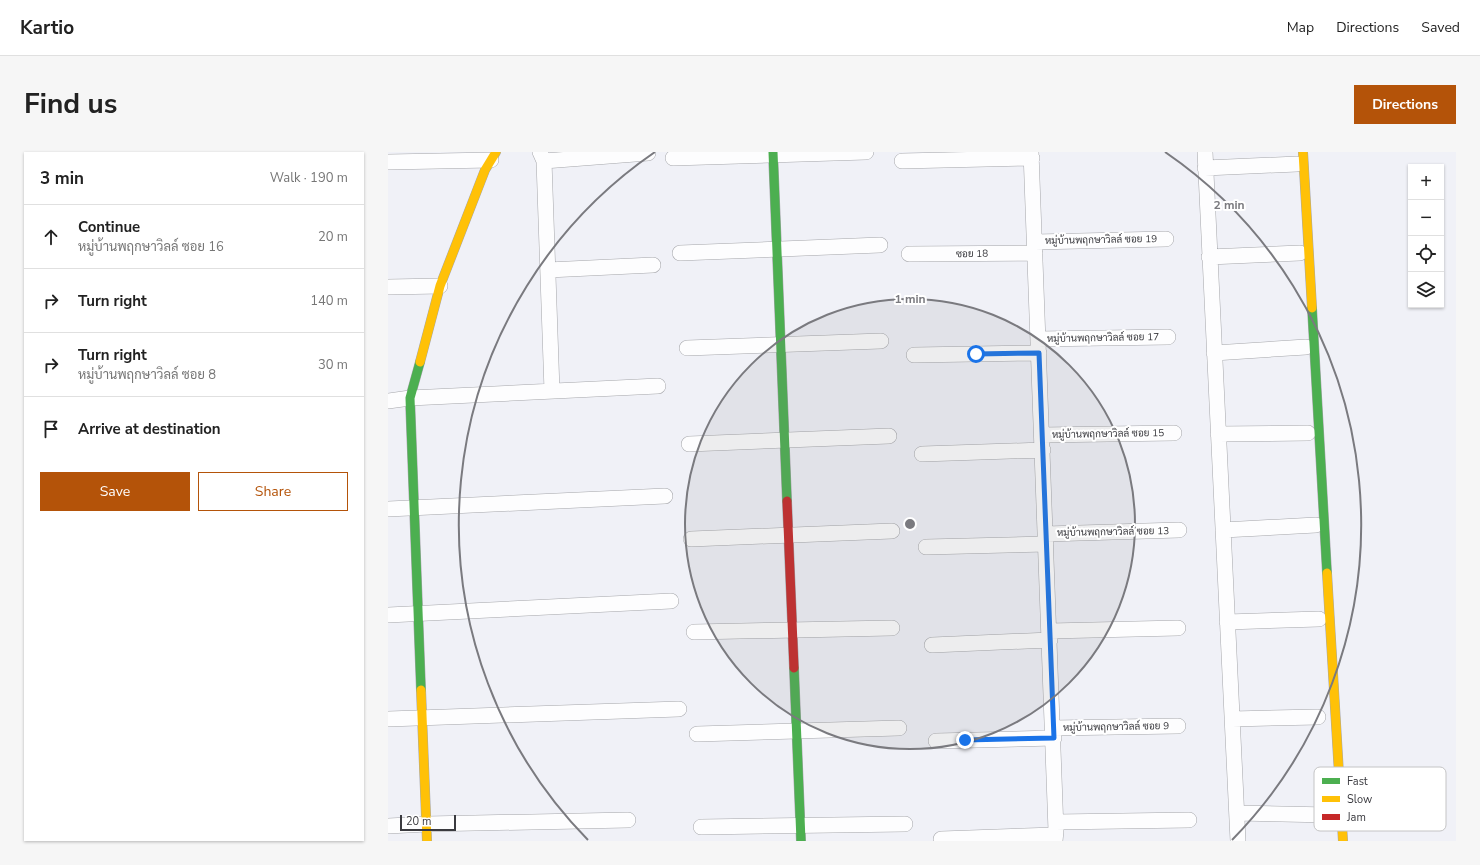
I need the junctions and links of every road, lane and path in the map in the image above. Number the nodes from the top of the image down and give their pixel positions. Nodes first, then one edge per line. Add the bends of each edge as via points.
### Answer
1 (866, 152) edge
2 (1205, 152) edge
3 (648, 153) edge
4 (773, 153) edge
5 (1032, 155) edge
6 (493, 156) edge
7 (542, 157) edge
8 (673, 158) dead end
9 (1300, 158) edge
10 (388, 162) edge
11 (902, 162) dead end
12 (1205, 168) junction
13 (1166, 239) dead end
14 (880, 245) dead end
15 (1035, 247) junction
16 (777, 249) junction
17 (680, 253) dead end
18 (1300, 253) dead end
19 (909, 254) dead end
20 (1209, 256) junction
21 (653, 265) dead end
22 (548, 270) junction
23 (440, 286) junction
24 (388, 287) edge
25 (1168, 337) dead end
26 (881, 341) dead end
27 (781, 345) junction
28 (1039, 346) junction
29 (1306, 347) dead end
30 (687, 348) dead end
31 (1214, 354) junction
32 (914, 355) dead end
33 (658, 386) dead end
34 (552, 391) junction
35 (410, 398) junction
36 (388, 401) edge
37 (1174, 433) dead end
38 (1308, 433) dead end
39 (1218, 434) junction
40 (1042, 435) junction
41 (890, 436) dead end
42 (785, 440) junction
43 (688, 444) dead end
44 (1043, 450) junction
45 (922, 454) dead end
46 (665, 496) dead end
47 (414, 507) junction
48 (388, 509) edge
49 (1316, 525) dead end
50 (1179, 530) dead end
51 (1223, 530) junction
52 (892, 531) dead end
53 (789, 534) junction
54 (691, 539) dead end
55 (1046, 539) junction
56 (926, 547) dead end
57 (671, 601) dead end
58 (418, 613) junction
59 (388, 615) edge
60 (1318, 619) dead end
61 (1227, 622) junction
62 (892, 628) dead end
63 (1178, 628) dead end
64 (793, 630) junction
65 (694, 632) dead end
66 (1050, 636) junction
67 (932, 644) dead end
68 (679, 709) dead end
69 (1318, 716) dead end
70 (388, 719) edge
71 (422, 719) junction
72 (1232, 719) junction
73 (1178, 726) dead end
74 (899, 728) dead end
75 (797, 731) junction
76 (1053, 733) junction
77 (697, 734) dead end
78 (936, 740) dead end
79 (1339, 767) edge
80 (1237, 813) junction
81 (1314, 815) edge
82 (628, 820) dead end
83 (1188, 820) dead end
84 (427, 824) junction
85 (905, 824) dead end
86 (801, 825) junction
87 (388, 826) edge
88 (701, 826) dead end
89 (1343, 831) edge
90 (1055, 833) edge
91 (941, 839) dead end
92 (427, 841) edge
93 (801, 841) edge
94 (1238, 841) edge
95 (1344, 841) edge

1 - 4 street
2 - 12 street
3 - 7 street
4 - 8 street
4 - 16 street
5 - 11 street
5 - 15 street
6 - 10 street
6 - 23 street via 485,170
7 - 22 street
9 - 12 street
9 - 79 street
12 - 20 street
13 - 15 street, หมู่บ้านพฤกษาวิลล์ ซอย 19
14 - 16 street
15 - 19 street, ซอย 18
15 - 28 street
16 - 17 street
16 - 27 street
18 - 20 street
20 - 31 street
21 - 22 street
22 - 34 street
23 - 24 street
23 - 35 street
25 - 28 street, หมู่บ้านพฤกษาวิลล์ ซอย 17
26 - 27 street
27 - 30 street
27 - 42 street
28 - 32 street, หมู่บ้านพฤกษาวิลล์ ซอย 17
28 - 40 street
29 - 31 street
31 - 39 street
33 - 34 street
34 - 35 street
35 - 36 street
35 - 47 street
37 - 40 street, หมู่บ้านพฤกษาวิลล์ ซอย 15
38 - 39 street
39 - 51 street
40 - 44 street
41 - 42 street
42 - 43 street
42 - 53 street
44 - 45 street
44 - 55 street
46 - 47 street
47 - 48 street
47 - 58 street
49 - 51 street
50 - 55 street, หมู่บ้านพฤกษาวิลล์ ซอย 13
51 - 61 street
52 - 53 street
53 - 54 street
53 - 64 street
55 - 56 street, หมู่บ้านพฤกษาวิลล์ ซอย 13
55 - 66 street
57 - 58 street
58 - 59 street
58 - 71 street
60 - 61 street
61 - 72 street
62 - 64 street
63 - 66 street
64 - 65 street
64 - 75 street
66 - 67 street
66 - 76 street
68 - 71 street
69 - 72 street
70 - 71 street
71 - 84 street
72 - 80 street
73 - 76 street, หมู่บ้านพฤกษาวิลล์ ซอย 9
74 - 75 street
75 - 77 street
75 - 86 street
76 - 78 street, หมู่บ้านพฤกษาวิลล์ ซอย 9
76 - 90 street
80 - 81 street
80 - 94 street
82 - 84 street
83 - 90 street
84 - 87 street
84 - 92 street
85 - 86 street
86 - 88 street
86 - 93 street
89 - 95 street
90 - 91 street

